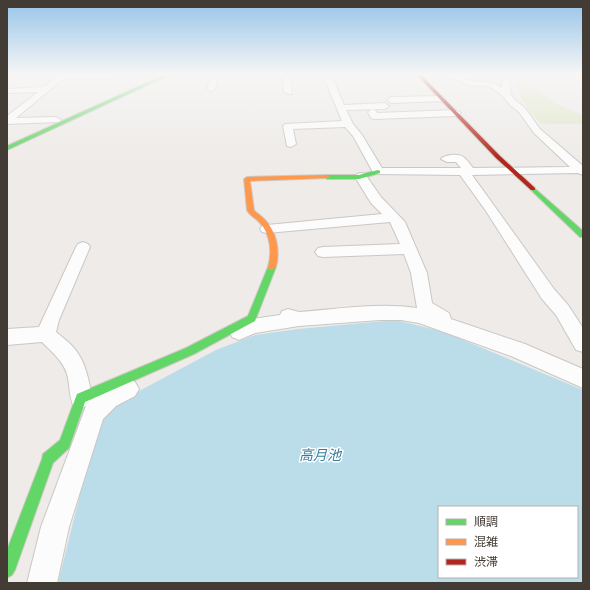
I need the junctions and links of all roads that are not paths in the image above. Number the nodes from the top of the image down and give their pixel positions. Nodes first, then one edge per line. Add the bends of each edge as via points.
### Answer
1 (30, 103) edge
2 (95, 103) edge
3 (107, 103) edge
4 (339, 103) edge
5 (392, 103) edge
6 (446, 103) edge
7 (513, 103) edge
8 (341, 108) junction
9 (372, 112) dead end
10 (456, 113) junction
11 (56, 120) junction
12 (7, 121) edge
13 (348, 124) junction
14 (7, 142) edge
15 (291, 144) dead end
16 (7, 148) edge
17 (447, 159) dead end
18 (512, 170) junction
19 (582, 171) edge
20 (378, 172) junction
21 (467, 172) junction
22 (361, 176) junction
23 (394, 217) junction
24 (336, 223) junction
25 (267, 229) junction
26 (583, 235) edge
27 (83, 247) dead end
28 (409, 248) junction
29 (343, 251) junction
30 (323, 252) dead end
31 (252, 318) junction
32 (299, 319) junction
33 (461, 329) junction
34 (46, 334) junction
35 (7, 337) edge
36 (583, 344) edge
37 (190, 351) junction
38 (583, 379) edge
39 (81, 398) junction
40 (7, 570) edge
41 (42, 583) edge

1 - 12 street
2 - 11 street
3 - 16 street
4 - 8 street
5 - 8 street
6 - 10 street
7 - 19 street via 522,110 537,131
8 - 13 street
9 - 10 street via 374,116
10 - 18 street
11 - 12 street
11 - 14 street
13 - 15 street via 288,126
13 - 20 street
17 - 21 street via 459,158
18 - 19 street
18 - 21 street
18 - 26 street
20 - 21 street
20 - 22 street
21 - 36 street
22 - 23 street via 376,200
22 - 25 street via 247,179 252,213 264,222
23 - 24 street
23 - 28 street
24 - 25 street
24 - 29 street
25 - 31 street via 275,247 274,261
27 - 34 street
28 - 29 street
28 - 33 street via 419,273 424,306
29 - 30 street
31 - 32 street via 287,315
31 - 37 street
32 - 33 street via 401,313
32 - 37 street via 252,326
33 - 38 street via 518,350
34 - 35 street
34 - 39 street via 68,355 77,374
37 - 39 street
37 - 41 street via 174,365 108,399 94,413 54,527
39 - 40 street via 65,444 48,459

